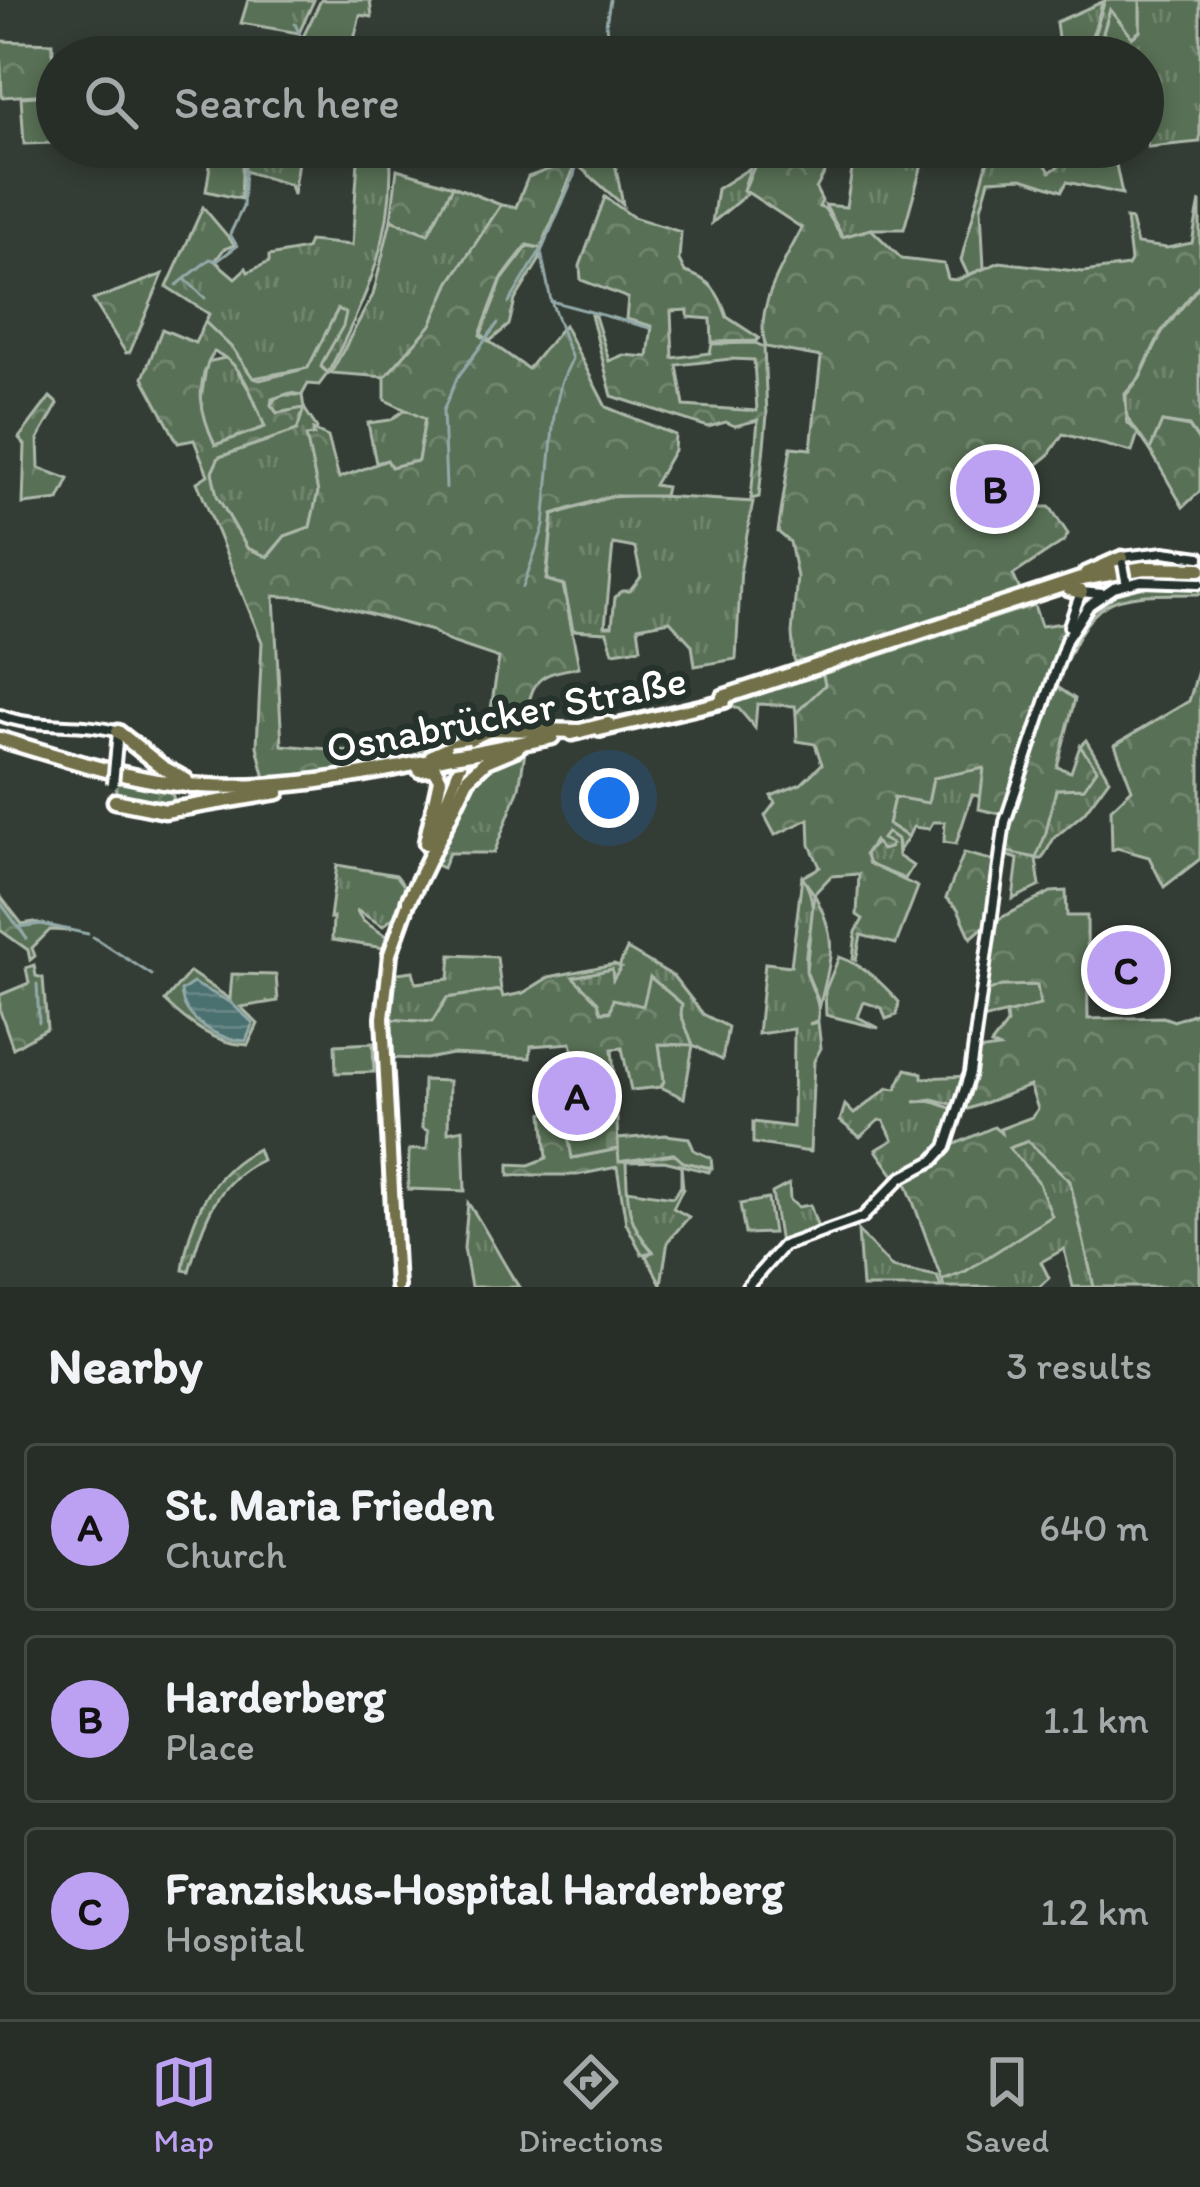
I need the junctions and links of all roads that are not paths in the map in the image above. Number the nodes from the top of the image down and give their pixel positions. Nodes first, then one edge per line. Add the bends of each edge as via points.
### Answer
1 (1200, 557) edge
2 (1123, 561) junction
3 (1200, 571) edge
4 (1126, 582) junction
5 (1200, 583) edge
6 (1077, 587) junction
7 (1102, 594) junction
8 (1063, 647) junction
9 (724, 699) junction
10 (0, 715) edge
11 (608, 724) joint
12 (118, 732) junction
13 (574, 734) junction
14 (465, 739) junction
15 (0, 741) edge
16 (517, 748) junction
17 (470, 755) junction
18 (415, 766) junction
19 (156, 784) junction
20 (326, 784) junction
21 (204, 786) junction
22 (115, 801) joint
23 (165, 811) junction
24 (426, 843) junction
25 (409, 900) junction
26 (397, 1287) edge
27 (747, 1287) edge

1 - 2 street via 1164,552
2 - 4 street, bridge
2 - 6 highway via 1104,564
3 - 6 highway via 1118,575
4 - 5 street
4 - 7 street
6 - 7 street
6 - 8 street
6 - 9 highway, Osnabrücker Straße
7 - 8 street
8 - 27 street via 1002,834 970,1073 946,1147 862,1218 782,1246
9 - 11 main road, Osnabrücker Straße
9 - 13 main road, Osnabrücker Straße
10 - 12 street
11 - 13 highway, Osnabrücker Straße
12 - 21 highway via 172,774
12 - 22 street, bridge
13 - 14 highway via 502,727
13 - 16 highway, Osnabrücker Straße
13 - 17 highway, Osnabrücker Straße
14 - 18 highway
14 - 24 main road
14 - 25 main road
15 - 19 highway, Osnabrücker Straße
15 - 21 highway, Osnabrücker Straße
16 - 17 highway, Osnabrücker Straße
16 - 25 highway via 468,778
17 - 18 highway, Osnabrücker Straße, bridge
18 - 20 highway, Osnabrücker Straße
18 - 21 highway, Osnabrücker Straße via 281,785
18 - 24 highway via 440,775
19 - 20 highway, Osnabrücker Straße
19 - 23 highway via 178,797
20 - 23 highway
22 - 23 highway
24 - 25 main road
25 - 26 main road via 386,973 382,1018

